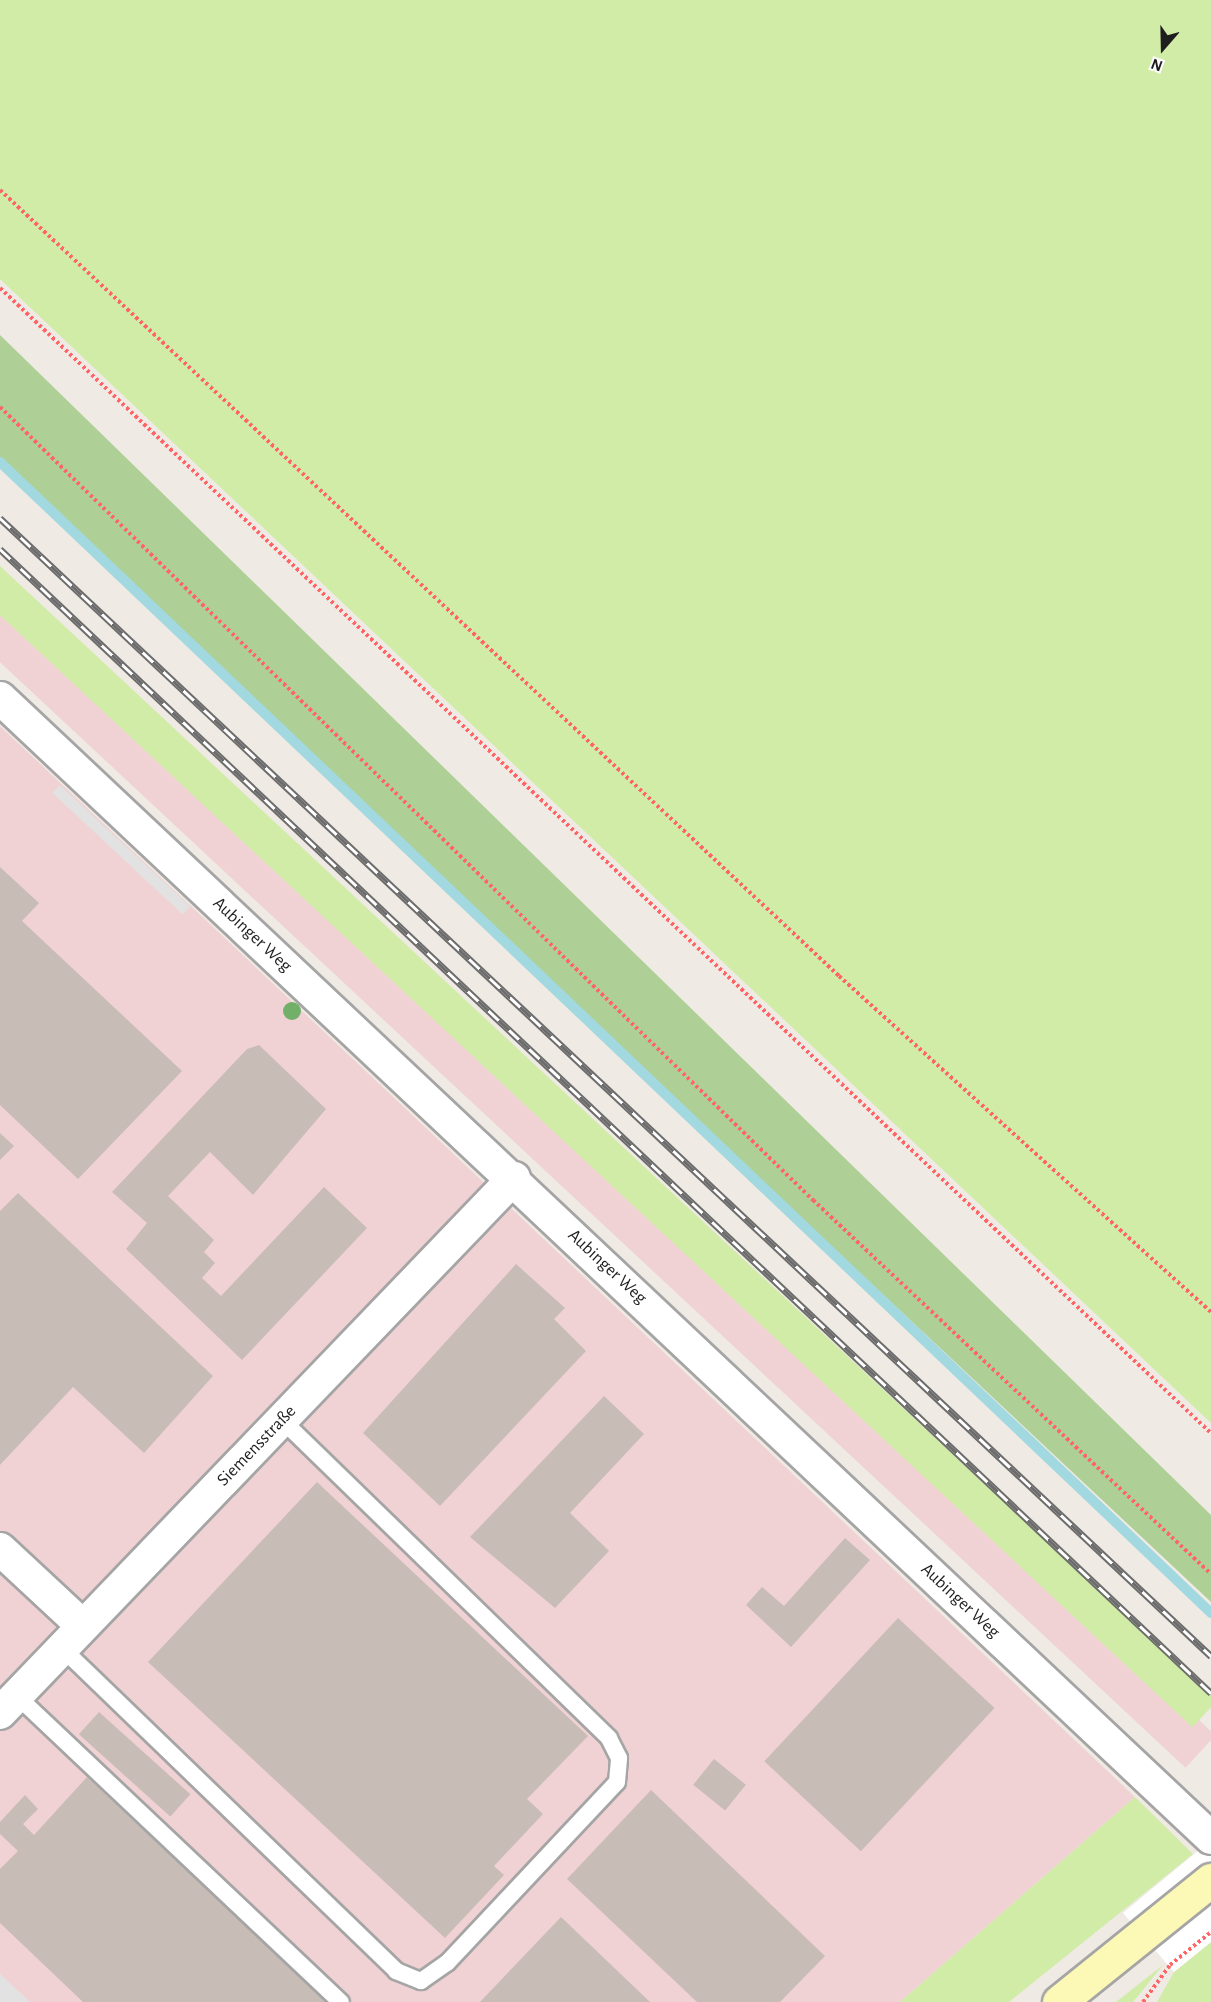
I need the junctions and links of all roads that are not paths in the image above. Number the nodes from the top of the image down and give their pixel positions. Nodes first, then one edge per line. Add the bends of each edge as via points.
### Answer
1 (0, 698) edge
2 (514, 1178) junction
3 (282, 1420) junction
4 (0, 1549) edge
5 (73, 1637) junction
6 (8, 1704) edge
7 (1211, 1838) edge
8 (1211, 1880) edge
9 (341, 2002) edge
10 (1059, 2002) edge

1 - 2 street, Aubinger Weg
2 - 3 street, Siemensstraße
2 - 7 street, Aubinger Weg
3 - 5 street, Siemensstraße
3 - 5 lane via 609,1738 619,1758 617,1782 447,1963 421,1981 396,1971
4 - 5 street
5 - 6 street, Siemensstraße
6 - 9 lane
8 - 10 street

